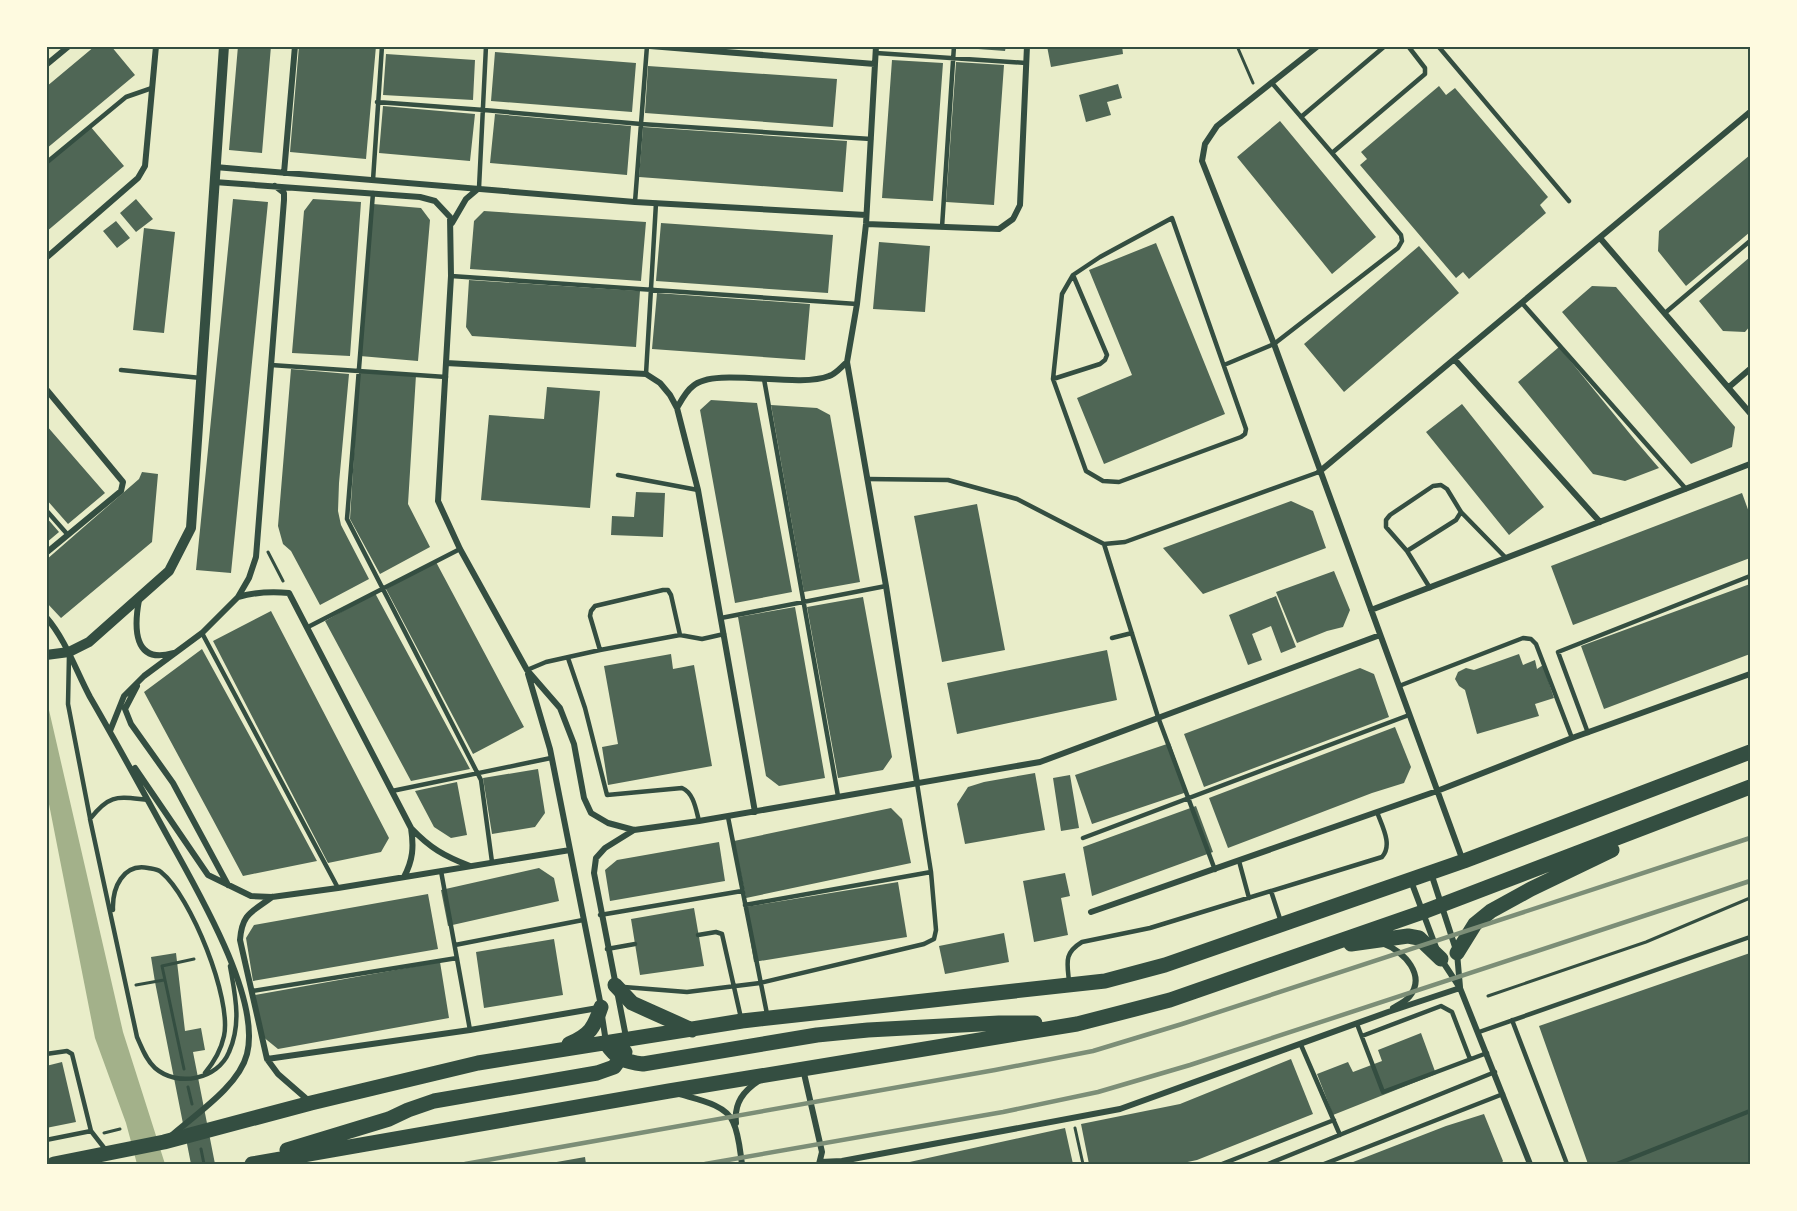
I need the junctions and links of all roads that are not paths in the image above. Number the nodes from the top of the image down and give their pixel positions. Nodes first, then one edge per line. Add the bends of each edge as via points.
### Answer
1 (69, 46) edge
2 (156, 46) edge
3 (224, 46) edge
4 (295, 46) edge
5 (382, 46) edge
6 (486, 46) edge
7 (648, 46) edge
8 (954, 46) edge
9 (1027, 46) edge
10 (1318, 46) edge
11 (1385, 46) edge
12 (1408, 46) edge
13 (1438, 46) edge
14 (876, 50) edge
15 (954, 57) junction
16 (1026, 63) junction
17 (875, 64) junction
18 (46, 65) edge
19 (1272, 83) junction
20 (152, 88) junction
21 (377, 102) junction
22 (483, 110) junction
23 (1750, 112) edge
24 (1301, 117) junction
25 (640, 124) junction
26 (870, 139) junction
27 (1332, 153) junction
28 (46, 164) edge
29 (215, 167) junction
30 (284, 172) junction
31 (373, 180) junction
32 (213, 182) junction
33 (275, 186) junction
34 (479, 188) junction
35 (373, 194) junction
36 (1569, 201) dead end
37 (634, 202) junction
38 (656, 203) junction
39 (866, 215) junction
40 (452, 224) junction
41 (866, 224) junction
42 (942, 227) junction
43 (1600, 238) junction
44 (1750, 241) edge
45 (46, 258) edge
46 (1073, 275) junction
47 (451, 276) junction
48 (651, 291) junction
49 (1522, 303) junction
50 (857, 304) junction
51 (1665, 313) junction
52 (1274, 344) junction
53 (1455, 360) junction
54 (847, 362) junction
55 (446, 363) junction
56 (271, 365) junction
57 (1224, 365) junction
58 (1750, 369) edge
59 (121, 370) dead end
60 (358, 371) junction
61 (646, 374) junction
62 (446, 377) junction
63 (201, 378) junction
64 (764, 379) junction
65 (1053, 379) junction
66 (1729, 387) junction
67 (46, 389) edge
68 (677, 408) junction
69 (1750, 413) edge
70 (1750, 464) edge
71 (1319, 472) junction
72 (618, 475) dead end
73 (867, 479) junction
74 (1686, 489) junction
75 (698, 490) junction
76 (46, 510) edge
77 (1461, 512) junction
78 (1600, 522) junction
79 (68, 535) junction
80 (1104, 544) junction
81 (460, 549) junction
82 (1407, 551) junction
83 (46, 553) edge
84 (1506, 558) junction
85 (1750, 576) edge
86 (886, 586) junction
87 (1430, 588) junction
88 (382, 589) junction
89 (139, 596) junction
90 (238, 597) junction
91 (803, 602) junction
92 (1371, 610) junction
93 (46, 617) edge
94 (721, 618) junction
95 (308, 627) junction
96 (202, 633) junction
97 (1132, 633) junction
98 (724, 634) junction
99 (680, 635) junction
100 (1380, 635) junction
101 (1112, 638) dead end
102 (600, 650) junction
103 (179, 651) junction
104 (69, 652) junction
105 (46, 655) edge
106 (568, 658) junction
107 (527, 670) junction
108 (1750, 674) edge
109 (144, 676) junction
110 (1398, 686) junction
111 (1409, 715) junction
112 (1158, 717) junction
113 (110, 731) junction
114 (1588, 733) junction
115 (1572, 738) junction
116 (1750, 752) edge
117 (552, 758) junction
118 (477, 773) junction
119 (917, 783) junction
120 (1750, 787) edge
121 (392, 790) junction
122 (1437, 791) junction
123 (838, 796) junction
124 (1189, 799) junction
125 (148, 800) junction
126 (1703, 806) junction
127 (755, 812) junction
128 (1377, 812) junction
129 (728, 817) junction
130 (90, 819) junction
131 (699, 821) junction
132 (411, 828) junction
133 (634, 830) junction
134 (1083, 838) dead end
135 (570, 850) junction
136 (1239, 861) junction
137 (1464, 861) junction
138 (492, 862) junction
139 (471, 866) junction
140 (1215, 870) junction
141 (441, 871) junction
142 (931, 872) junction
143 (1431, 873) junction
144 (404, 877) junction
145 (1410, 880) junction
146 (229, 886) junction
147 (338, 888) junction
148 (742, 891) junction
149 (1272, 891) junction
150 (272, 897) junction
151 (1250, 898) junction
152 (745, 905) junction
153 (1442, 905) junction
154 (1091, 912) dead end
155 (1423, 912) junction
156 (600, 915) junction
157 (583, 920) junction
158 (113, 923) junction
159 (1281, 924) junction
160 (698, 935) dead end
161 (1750, 937) edge
162 (1375, 940) junction
163 (635, 944) dead end
164 (454, 945) junction
165 (607, 949) junction
166 (1315, 949) junction
167 (1457, 953) junction
168 (457, 958) junction
169 (1441, 959) junction
170 (230, 962) junction
171 (760, 983) junction
172 (615, 986) junction
173 (735, 986) junction
174 (1069, 986) junction
175 (1460, 988) junction
176 (252, 991) junction
177 (601, 1007) junction
178 (1388, 1012) junction
179 (767, 1018) junction
180 (1512, 1020) junction
181 (742, 1021) junction
182 (1077, 1024) junction
183 (1357, 1024) junction
184 (470, 1030) junction
185 (692, 1030) junction
186 (1479, 1032) junction
187 (1362, 1036) junction
188 (626, 1040) junction
189 (606, 1043) junction
190 (1301, 1045) junction
191 (550, 1053) junction
192 (1487, 1053) junction
193 (46, 1054) edge
194 (267, 1059) junction
195 (620, 1059) junction
196 (1470, 1059) junction
197 (803, 1068) junction
198 (1495, 1072) junction
199 (776, 1073) junction
200 (204, 1075) junction
201 (669, 1090) junction
202 (1503, 1094) junction
203 (311, 1103) junction
204 (1750, 1111) edge
205 (1334, 1120) junction
206 (91, 1131) junction
207 (1340, 1135) junction
208 (737, 1139) junction
209 (46, 1140) edge
210 (164, 1142) junction
211 (115, 1152) junction
212 (819, 1163) edge
213 (54, 1164) edge
214 (240, 1164) edge
215 (252, 1164) edge
216 (742, 1164) edge
217 (1222, 1164) edge
218 (1268, 1164) edge
219 (1324, 1164) edge
220 (1530, 1164) edge
221 (1567, 1164) edge
222 (1617, 1164) edge

1 - 18 street
2 - 20 street
3 - 29 street
4 - 30 street
5 - 21 lane
6 - 22 lane
7 - 17 street
7 - 25 lane
8 - 15 lane
9 - 16 street
10 - 19 street
11 - 24 lane
12 - 27 lane via 1425,68 1425,74
13 - 36 lane
14 - 15 lane
14 - 17 street
15 - 16 lane
15 - 42 lane
16 - 42 street via 1020,205 1013,219 999,229
17 - 26 street
19 - 24 lane
19 - 52 street via 1217,126 1205,144 1202,161
20 - 28 lane via 126,97
20 - 45 street via 145,166 138,178
21 - 22 lane
21 - 31 lane
22 - 25 lane
22 - 34 lane
23 - 43 street
24 - 27 lane
25 - 26 lane
25 - 37 lane
26 - 39 street
27 - 52 lane via 1402,241
29 - 30 street
29 - 32 street
30 - 31 street
31 - 34 street
32 - 33 street
32 - 63 street
33 - 35 street
33 - 56 street via 284,193 284,200
34 - 37 street
34 - 40 street via 466,199
35 - 40 street via 429,198 439,204
35 - 60 lane
37 - 38 street
38 - 39 street
38 - 48 lane
39 - 41 street
40 - 47 street
41 - 42 street
41 - 50 street
43 - 49 street
43 - 51 street
44 - 51 lane
46 - 57 lane via 1172,218
46 - 65 lane via 1062,294
46 - 65 lane via 1107,355 1100,364
47 - 48 lane
47 - 55 street
48 - 50 lane
48 - 61 lane
49 - 53 street
49 - 74 lane
50 - 54 street
51 - 66 street
52 - 57 lane
52 - 71 street
53 - 71 street
53 - 78 street
54 - 64 street via 832,375 816,380
54 - 73 street
55 - 61 street
55 - 62 street
56 - 60 lane
56 - 90 street via 256,557
57 - 65 lane via 1245,434 1119,482 1103,481 1086,471
58 - 66 street
59 - 63 lane
60 - 62 lane
60 - 88 lane via 347,519
61 - 68 street via 660,383
62 - 81 street via 438,501
63 - 89 street via 191,528 169,571
64 - 68 street via 703,380 693,386
64 - 91 lane
66 - 69 street
67 - 79 street via 123,482 121,491
68 - 75 street
70 - 74 street
71 - 80 lane via 1125,542
71 - 92 street
72 - 75 lane
73 - 80 lane via 960,483 1017,499
73 - 86 street
74 - 78 street
75 - 94 street
76 - 79 lane
77 - 82 lane via 1456,520
77 - 82 lane via 1441,484 1390,515 1386,526
77 - 84 lane
78 - 84 street
79 - 83 street
80 - 97 lane
81 - 88 lane
81 - 107 street
82 - 87 lane
84 - 87 street
85 - 114 lane via 1558,652
86 - 91 lane
86 - 119 street
87 - 92 street
88 - 95 lane
88 - 118 lane
89 - 103 street via 135,622 137,639 145,651 162,656
89 - 104 street via 89,642
90 - 95 street via 255,592 289,593
90 - 96 street
91 - 94 lane
91 - 123 lane
92 - 100 street
93 - 104 street
94 - 98 street
95 - 121 street
96 - 103 street
96 - 147 lane
97 - 101 lane
97 - 112 lane
98 - 99 lane via 702,639
98 - 127 street
99 - 102 lane
99 - 102 lane via 671,595 663,590 595,606 590,616
100 - 110 street
100 - 112 street
102 - 106 lane
103 - 109 street
104 - 105 street
104 - 113 street
104 - 130 lane via 68,704
106 - 107 lane
106 - 131 lane via 607,795 682,788 691,795
107 - 117 street
107 - 133 street via 560,708 591,813 608,823
108 - 114 street
109 - 113 street via 124,696
109 - 146 street via 125,709 131,724 173,783
110 - 111 street
110 - 115 lane via 1523,638 1531,639
111 - 122 street
111 - 124 lane
112 - 119 street via 1040,762
112 - 124 lane
113 - 125 street
113 - 146 street via 208,875
114 - 115 street
115 - 122 street
116 - 137 main road
117 - 118 lane
117 - 135 street
118 - 121 lane
118 - 138 lane
119 - 123 street
119 - 142 lane
120 - 126 main road
121 - 132 street
122 - 128 street
122 - 137 street
123 - 127 street
124 - 134 lane
124 - 140 lane
125 - 130 lane via 116,797 101,805
125 - 170 street via 206,905
126 - 153 main road
126 - 167 main road via 1491,911 1475,924
127 - 129 street
128 - 136 street
128 - 149 lane via 1388,846 1382,857
129 - 131 street
129 - 148 lane
130 - 158 lane
131 - 133 street
132 - 139 street via 426,844
132 - 144 street via 414,845
133 - 156 street via 597,858 594,873
135 - 138 street
135 - 157 street
136 - 140 street
136 - 151 lane
137 - 143 main road
138 - 139 street
139 - 141 street
140 - 154 street
141 - 144 street
141 - 164 lane
142 - 152 lane
142 - 171 lane via 934,939
143 - 145 main road
143 - 153 street
144 - 147 street
145 - 155 street
145 - 159 main road
146 - 150 street via 251,896
147 - 150 street
148 - 152 lane
148 - 156 lane
149 - 151 lane
149 - 159 lane
150 - 176 street via 241,924 240,940
151 - 174 lane via 1150,928 1083,942 1073,947 1067,958
152 - 171 lane
153 - 155 main road
153 - 167 street
155 - 166 main road
155 - 169 street
156 - 165 street
157 - 164 lane
157 - 177 street
158 - 200 lane via 137,1036 145,1054 167,1076 182,1080
158 - 200 lane via 112,897 117,883 125,873 141,867 159,870 187,904 216,974 224,1010 224,1035 217,1056
159 - 174 main road via 1165,965
160 - 173 lane via 722,934
161 - 180 lane
162 - 166 main road
162 - 169 main road via 1419,938
162 - 178 street via 1405,956 1416,980 1410,996
163 - 165 lane
164 - 168 lane
165 - 172 street
166 - 182 main road via 1170,1000
167 - 175 street
168 - 176 lane
168 - 184 lane
169 - 175 street
170 - 200 lane via 238,1018 234,1038 218,1068
170 - 210 street via 248,1017 247,1054 228,1087
171 - 173 lane
171 - 179 lane
172 - 173 lane via 687,993
172 - 185 main road via 632,1003
172 - 188 street
173 - 181 lane
174 - 179 main road
175 - 178 street
175 - 186 street
176 - 194 street
177 - 184 street
177 - 189 street
177 - 191 main road via 595,1026 585,1037
178 - 183 street
179 - 181 main road
180 - 186 lane
180 - 221 lane
181 - 185 main road
182 - 195 main road via 999,1023 868,1030 643,1064
182 - 197 main road
183 - 187 lane
183 - 190 street
184 - 194 street
185 - 188 main road
186 - 192 street
187 - 196 lane via 1441,1006 1452,1012
187 - 196 lane via 1383,1092
188 - 189 main road
188 - 195 main road
189 - 191 main road
189 - 195 main road
190 - 205 lane
190 - 212 street via 1120,1109
191 - 203 main road via 477,1063
192 - 196 lane
192 - 198 street
193 - 206 lane via 72,1054
194 - 203 street
195 - 214 main road via 614,1067 597,1073 434,1101 389,1119
197 - 199 main road
197 - 212 street via 822,1152
198 - 202 street
198 - 207 lane
199 - 201 main road
199 - 208 street via 741,1096 735,1114
201 - 208 street via 723,1110 733,1122
201 - 215 main road
202 - 219 lane
202 - 220 street
203 - 210 main road
204 - 222 lane
205 - 207 lane
205 - 217 lane
206 - 209 lane
206 - 211 lane via 99,1144
207 - 218 lane
208 - 216 street
210 - 211 main road
211 - 213 main road

